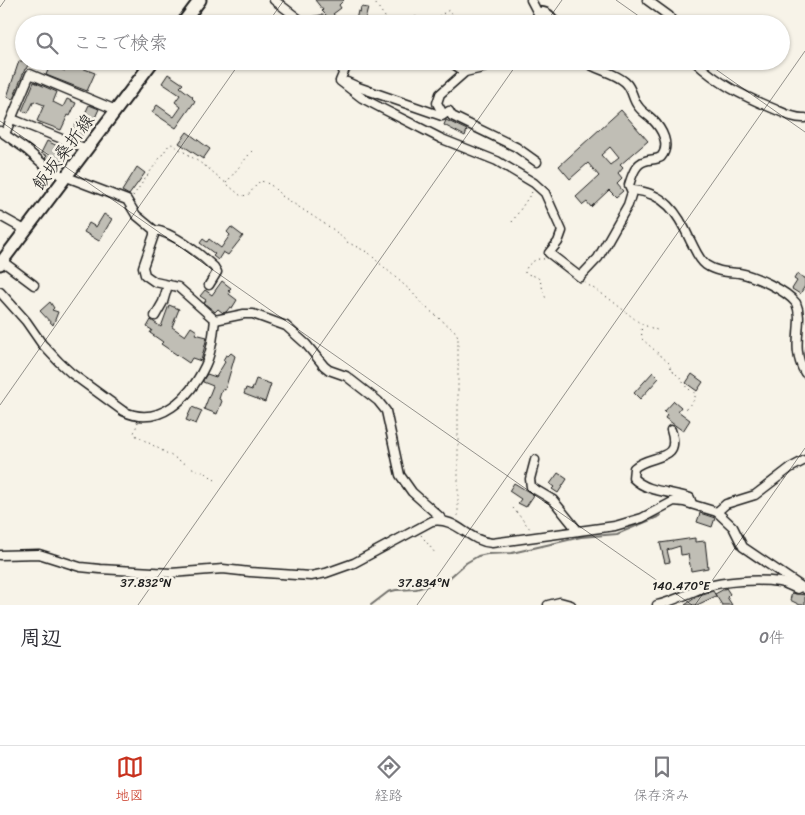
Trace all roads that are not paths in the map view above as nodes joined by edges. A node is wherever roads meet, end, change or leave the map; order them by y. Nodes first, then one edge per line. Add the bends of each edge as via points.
1 (200, 0) edge
2 (274, 0) edge
3 (531, 0) edge
4 (647, 0) edge
5 (538, 12) junction
6 (189, 15) edge
7 (293, 15) edge
8 (539, 15) edge
9 (550, 15) edge
10 (668, 15) edge
11 (146, 70) edge
12 (344, 70) edge
13 (348, 70) edge
14 (462, 70) edge
15 (474, 70) edge
16 (599, 70) edge
17 (706, 70) edge
18 (465, 72) junction
19 (116, 110) junction
20 (444, 114) junction
21 (805, 118) edge
22 (12, 119) junction
23 (2, 133) edge
24 (87, 149) junction
25 (538, 162) dead end
26 (66, 177) junction
27 (632, 192) junction
28 (0, 216) edge
29 (26, 230) junction
30 (154, 230) junction
31 (1, 262) edge
32 (34, 285) dead end
33 (168, 285) junction
34 (209, 285) dead end
35 (0, 292) edge
36 (155, 316) dead end
37 (215, 320) junction
38 (805, 373) edge
39 (671, 430) dead end
40 (535, 460) dead end
41 (805, 460) edge
42 (692, 504) junction
43 (717, 512) junction
44 (440, 517) dead end
45 (578, 531) junction
46 (0, 555) edge
47 (803, 588) edge
48 (548, 605) edge
49 (571, 605) edge
50 (657, 605) edge

1 - 6 main road
2 - 7 street
3 - 5 street
4 - 10 street
5 - 8 street
5 - 9 street
11 - 19 main road, 飯坂桑折線
12 - 27 street via 340,80 362,98 442,139 497,161 537,185 545,193 562,230 561,237 549,253 580,277 604,248 628,206
13 - 20 street via 345,78 352,85 442,116
14 - 18 street
15 - 18 street
16 - 27 street via 624,81 637,106 653,120 666,143 659,159 644,161 637,166 629,185
17 - 21 street via 733,91 785,114
18 - 20 street via 438,98 438,106
19 - 22 street via 30,74
19 - 24 main road, 飯坂桑折線
20 - 25 street via 449,111 452,116
22 - 23 street
22 - 24 street
23 - 26 street via 51,171
24 - 26 main road, 飯坂桑折線
26 - 29 main road, 飯坂桑折線
26 - 30 street via 124,198 136,215
27 - 38 street via 646,192 668,204 706,265 714,270 752,277 791,297 801,315 798,351
28 - 29 street
29 - 31 main road, 飯坂桑折線
30 - 33 street via 143,272 156,282
30 - 34 street via 188,245 214,267 217,272
31 - 32 street
33 - 36 street
33 - 37 street via 182,290
35 - 37 street via 42,344 71,372 123,411 140,417 161,414 193,386 206,365
37 - 44 street via 253,314 286,326 324,366 346,376 378,400 386,411 400,475 412,492
39 - 42 street via 675,444 673,449 638,464 633,478 659,491 690,498
40 - 45 street via 531,487 553,500
41 - 43 street via 755,495 726,504
42 - 43 street
42 - 45 street via 674,501 626,524
43 - 47 street via 733,528 743,547
45 - 46 street via 485,542 441,520 426,523 354,563 310,576 224,569 171,573 100,569 80,567 38,554
47 - 50 street via 780,582 719,584
48 - 49 street via 560,602

